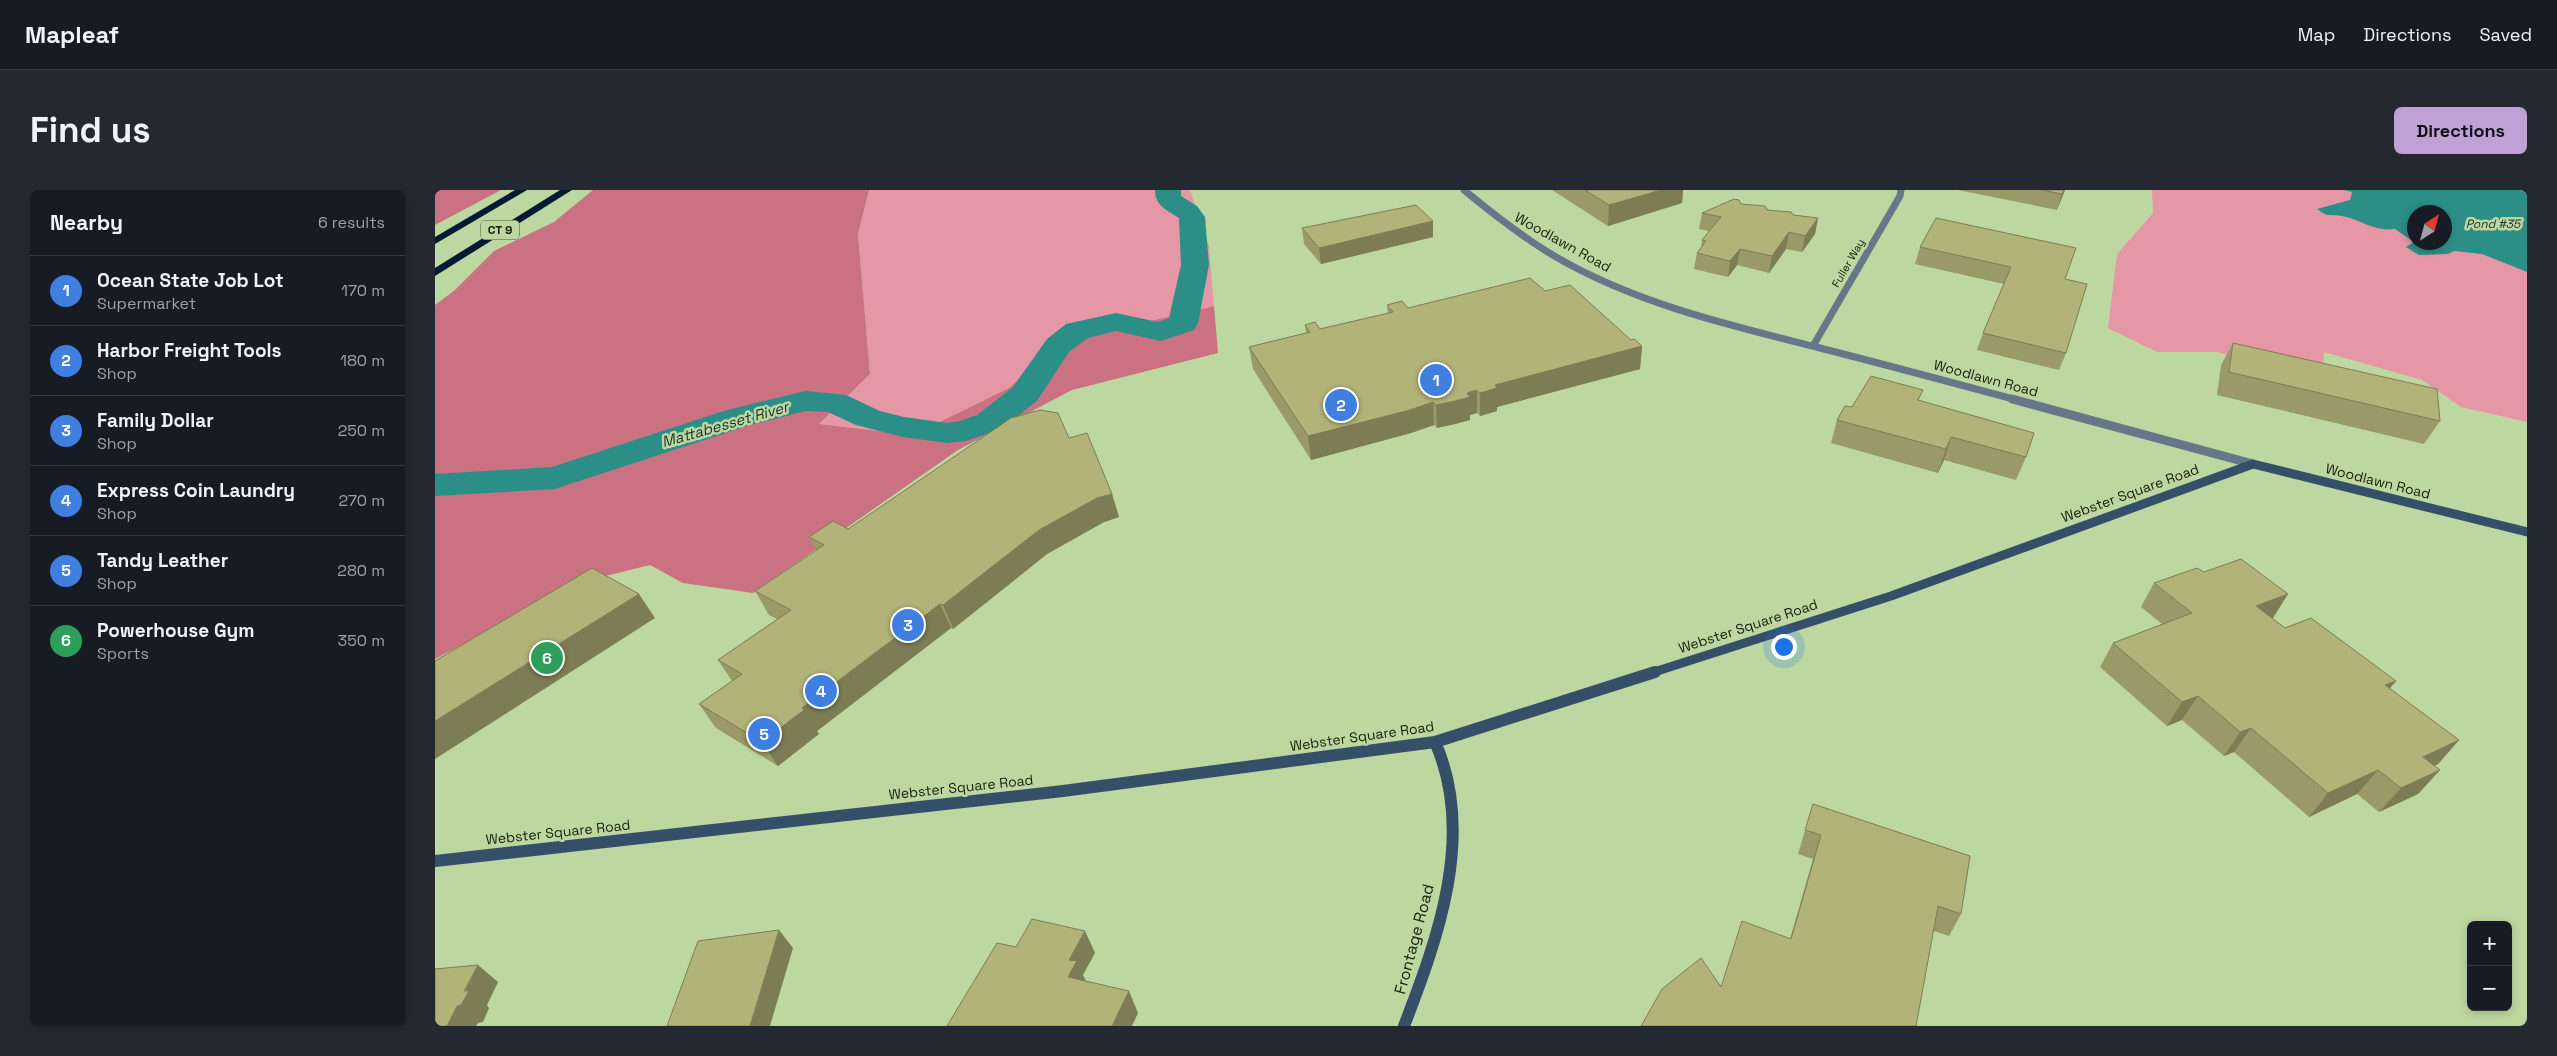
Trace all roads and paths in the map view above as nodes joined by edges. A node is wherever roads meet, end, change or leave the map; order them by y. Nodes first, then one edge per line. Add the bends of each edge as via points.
1 (522, 190) edge
2 (567, 190) edge
3 (1464, 190) edge
4 (1901, 190) edge
5 (435, 242) edge
6 (435, 273) edge
7 (1813, 346) junction
8 (2253, 464) junction
9 (2527, 532) edge
10 (1435, 742) junction
11 (435, 861) edge
12 (1404, 1026) edge

1 - 5 highway, CT 9
2 - 6 highway, CT 9
3 - 7 street, Woodlawn Road via 1523,238 1606,282 1699,314
4 - 7 street, Fuller Way
7 - 8 street, Woodlawn Road
8 - 9 street, Woodlawn Road
8 - 10 street, Webster Square Road via 1891,596
10 - 11 street, Webster Square Road via 1063,791
10 - 12 street, Frontage Road via 1452,797 1450,858 1437,930

